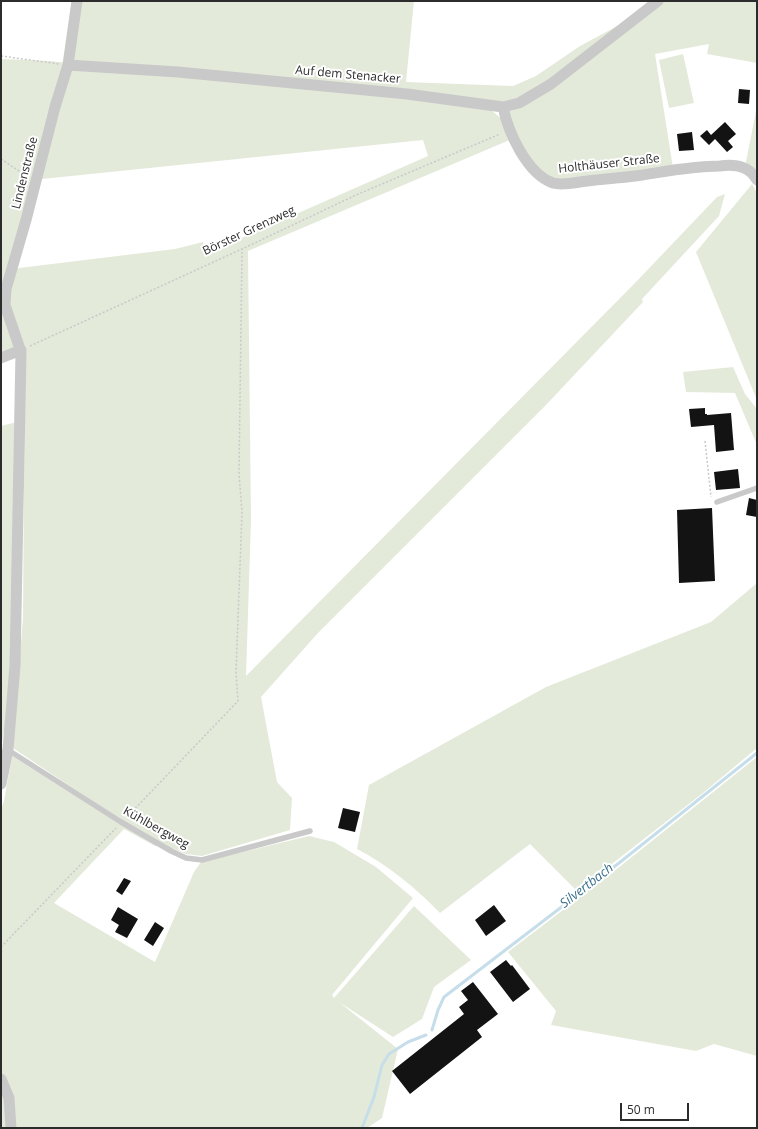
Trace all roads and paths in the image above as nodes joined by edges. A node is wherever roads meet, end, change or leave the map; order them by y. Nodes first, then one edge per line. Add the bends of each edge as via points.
1 (77, 1) edge
2 (658, 1) edge
3 (1, 56) edge
4 (68, 65) junction
5 (503, 107) junction
6 (510, 130) junction
7 (1, 159) edge
8 (757, 180) edge
9 (36, 182) junction
10 (242, 249) junction
11 (21, 350) junction
12 (1, 358) edge
13 (704, 441) dead end
14 (757, 488) edge
15 (717, 502) joint
16 (8, 749) junction
17 (1, 784) edge
18 (122, 822) junction
19 (310, 831) dead end
20 (1, 947) edge
21 (1, 1079) edge
22 (10, 1128) edge

1 - 4 street, Lindenstraße
2 - 5 street, Auf dem Stenacker via 551,84 519,103
3 - 4 path
4 - 5 street, Auf dem Stenacker via 178,72 408,94
4 - 9 street, Lindenstraße
5 - 6 street, Holthäuser Straße
6 - 8 street, Holthäuser Straße via 530,166 555,183 635,176 702,166 733,165 744,168
6 - 10 path, Börster Grenzweg via 356,195
7 - 9 path
9 - 11 street, Lindenstraße via 6,288 5,305
10 - 11 path, Börster Grenzweg
10 - 18 path via 239,474 242,512 236,672 238,701
11 - 12 street
11 - 16 street, Lindenstraße via 15,666
13 - 15 path via 711,497
14 - 15 lane
16 - 17 street, Lindenstraße
16 - 18 lane, Kühlbergweg
18 - 19 lane, Kühlbergweg via 186,858 202,860
18 - 20 path
21 - 22 street via 9,1098

